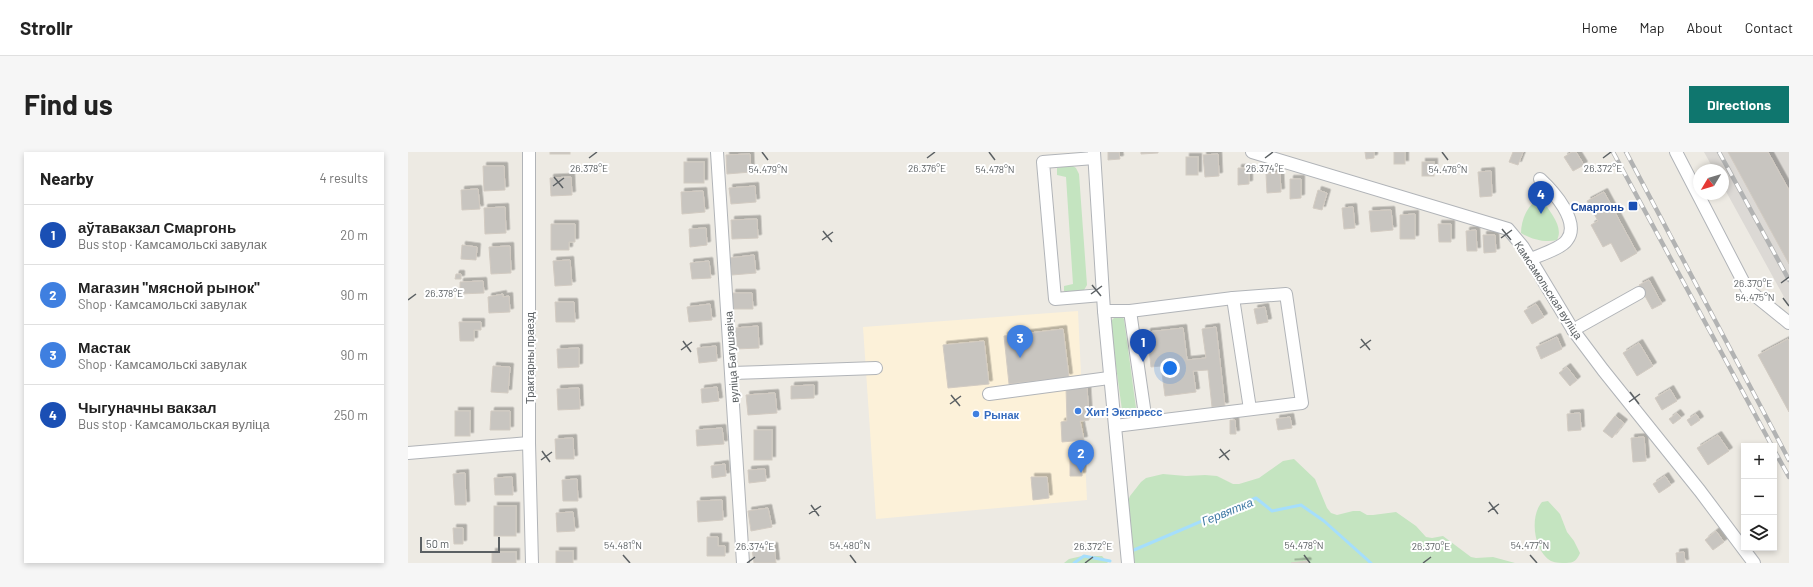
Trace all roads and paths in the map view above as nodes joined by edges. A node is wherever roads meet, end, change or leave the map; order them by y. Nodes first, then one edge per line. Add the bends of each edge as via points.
1 (529, 152) edge
2 (717, 152) edge
3 (1252, 152) edge
4 (1676, 152) edge
5 (1094, 155) edge
6 (1540, 179) dead end
7 (1531, 259) junction
8 (1639, 293) dead end
9 (1102, 295) junction
10 (1233, 298) junction
11 (1104, 311) junction
12 (1130, 311) junction
13 (1789, 323) edge
14 (1573, 330) junction
15 (876, 368) dead end
16 (732, 373) junction
17 (1109, 378) junction
18 (989, 394) dead end
19 (1250, 409) junction
20 (1146, 422) junction
21 (1115, 426) junction
22 (529, 443) junction
23 (408, 453) edge
24 (532, 563) edge
25 (743, 563) edge
26 (1128, 563) edge
27 (1754, 563) edge

1 - 22 street, Трактарны праезд
2 - 16 street, вуліца Багушэвіча
3 - 7 street, Камсамольская вуліца via 1508,230
4 - 13 street via 1747,289
5 - 9 street
5 - 9 street via 1043,162 1055,299
6 - 7 street via 1566,212 1570,222 1570,234 1567,241 1560,246
7 - 14 street, Камсамольская вуліца
8 - 14 street
9 - 11 street
10 - 12 street
10 - 19 street
10 - 19 street via 1286,294 1302,403
11 - 12 street
11 - 17 street
12 - 20 street
14 - 27 street, Камсамольская вуліца
15 - 16 street
16 - 25 street, вуліца Багушэвіча
17 - 18 street
17 - 21 street
19 - 20 street
20 - 21 street
21 - 26 street
22 - 23 street
22 - 24 street, Трактарны праезд

